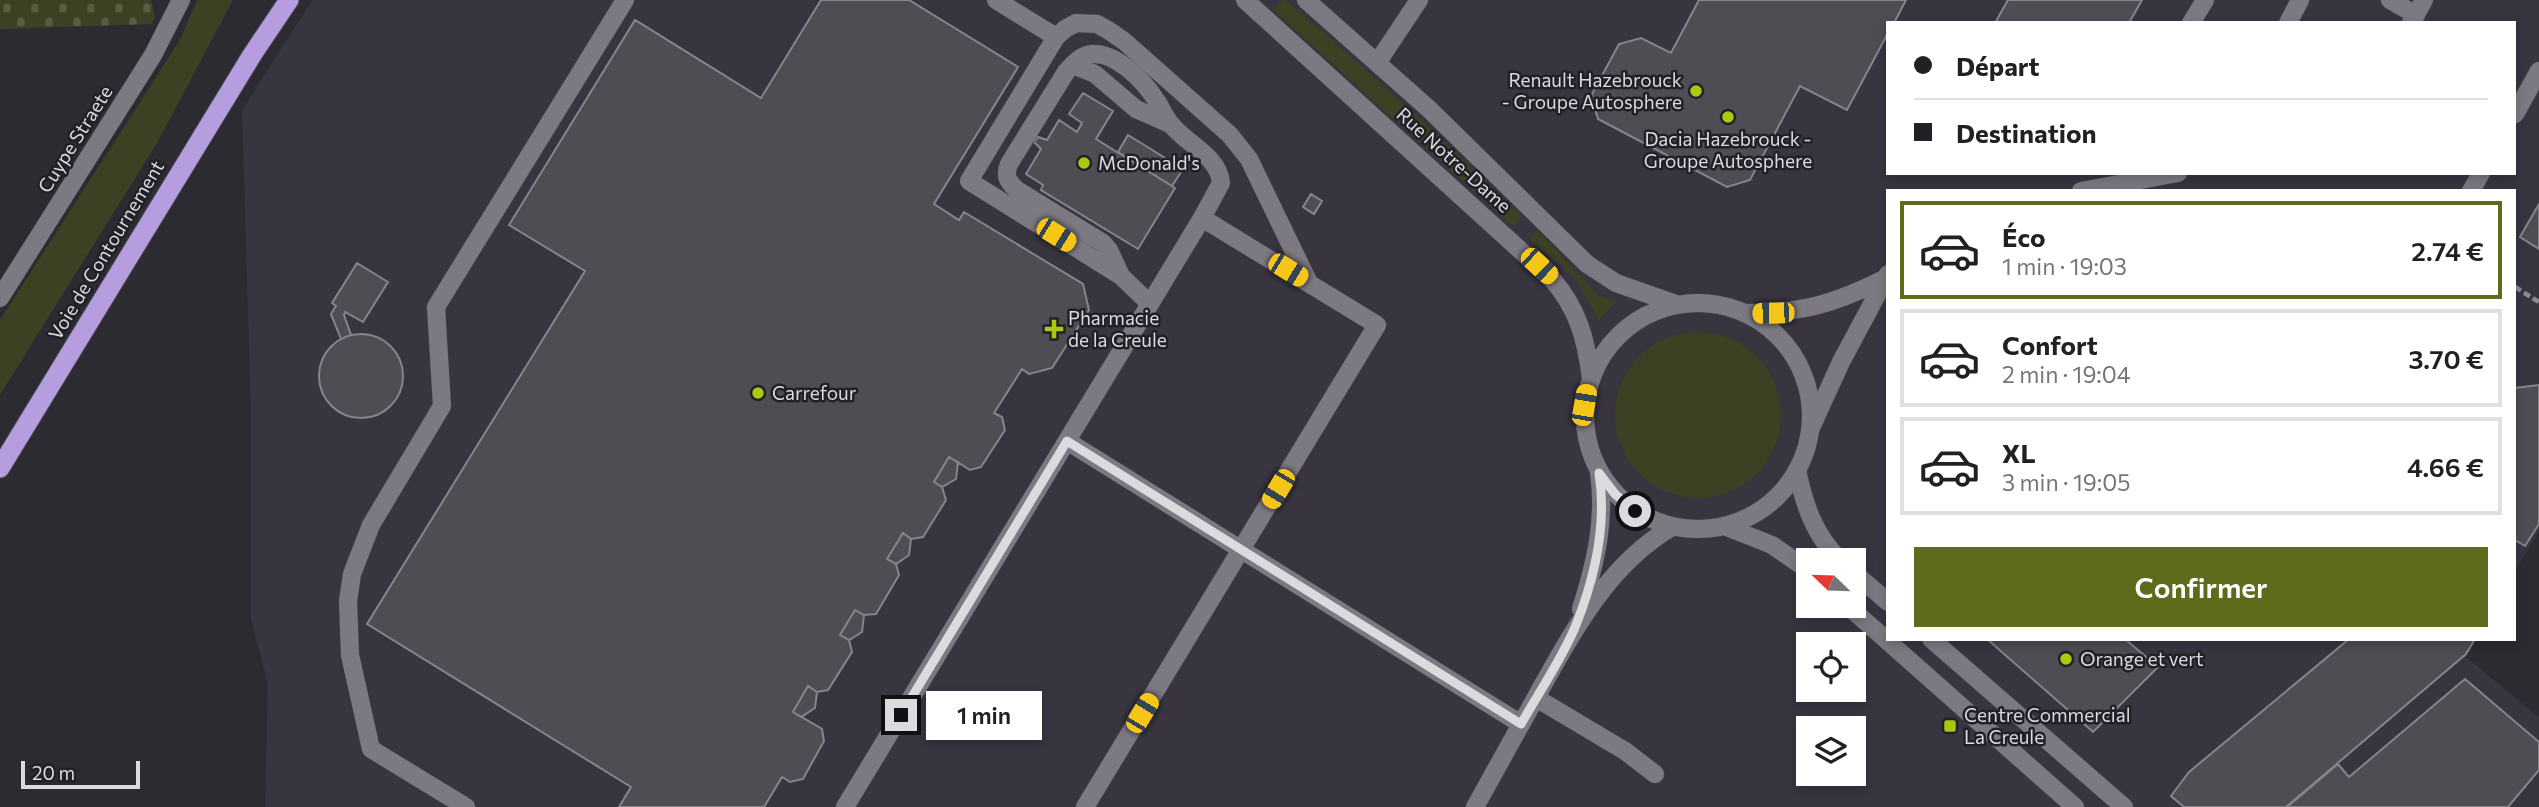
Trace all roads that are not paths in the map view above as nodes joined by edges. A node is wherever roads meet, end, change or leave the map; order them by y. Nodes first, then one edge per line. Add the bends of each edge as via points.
1 (181, 0) edge
2 (280, 0) edge
3 (289, 0) edge
4 (625, 0) edge
5 (996, 0) edge
6 (1245, 0) edge
7 (1306, 0) edge
8 (1419, 0) edge
9 (2205, 0) edge
10 (2301, 0) edge
11 (2390, 0) edge
12 (2417, 12) edge
13 (2192, 21) edge
14 (2289, 21) edge
15 (1056, 37) junction
16 (252, 55) junction
17 (1377, 63) junction
18 (2539, 71) edge
19 (2516, 112) edge
20 (2168, 175) edge
21 (2094, 189) edge
22 (1202, 218) junction
23 (1121, 276) junction
24 (1886, 277) edge
25 (1309, 283) junction
26 (0, 298) edge
27 (1150, 304) junction
28 (1676, 304) junction
29 (1746, 313) junction
30 (1591, 378) junction
31 (1811, 430) junction
32 (1067, 441) junction
33 (0, 468) edge
34 (1797, 470) junction
35 (1599, 473) junction
36 (1724, 526) junction
37 (1672, 527) junction
38 (1829, 548) edge
39 (1241, 550) junction
40 (1796, 562) edge
41 (1866, 583) edge
42 (1886, 600) edge
43 (1862, 618) edge
44 (1576, 626) junction
45 (1886, 640) edge
46 (1888, 641) edge
47 (1933, 641) edge
48 (1536, 698) junction
49 (1521, 724) junction
50 (1655, 774) dead end
51 (466, 807) edge
52 (845, 807) edge
53 (1085, 807) edge
54 (1475, 807) edge
55 (2075, 807) edge
56 (2124, 807) edge

1 - 26 main road, Cuype Straete via 153,55
2 - 16 highway, Voie de Contournement
3 - 16 highway, Voie de Contournement
4 - 51 main road via 436,307 442,406 371,526 352,574 350,655 371,749
5 - 15 main road
6 - 30 main road, Rue Notre-Dame via 1552,279 1580,324
7 - 17 main road, Rue Notre-Dame
8 - 17 main road
9 - 13 main road
10 - 14 main road
11 - 12 main road
15 - 23 main road via 969,181
15 - 25 main road via 1076,23 1097,24 1108,30 1230,135 1249,159
16 - 33 highway, Voie de Contournement
17 - 28 main road, Rue Notre-Dame via 1587,264 1615,283
18 - 19 main road
20 - 21 main road
22 - 23 main road via 1221,183 1211,162 1170,124 1136,109 1102,79 1073,65 1009,164 1007,180 1103,243
22 - 25 main road
22 - 27 main road
23 - 27 main road
24 - 29 main road via 1822,306
24 - 31 main road
25 - 39 main road via 1377,325
27 - 32 main road
28 - 29 main road via 1704,302
28 - 30 main road via 1648,313 1624,330 1604,351
29 - 31 main road via 1780,338 1797,361 1807,387
30 - 35 main road via 1584,419 1588,447
31 - 34 main road
32 - 39 main road
32 - 52 main road
34 - 36 main road via 1772,502 1750,517
34 - 38 main road via 1808,513
35 - 37 main road via 1635,511
35 - 44 main road via 1599,543
36 - 37 main road
36 - 40 main road via 1772,545
37 - 44 main road via 1624,563
39 - 49 main road
39 - 53 main road
41 - 42 main road
43 - 45 main road
44 - 48 main road
46 - 55 main road
47 - 56 main road
48 - 49 main road
48 - 50 main road
49 - 54 main road

